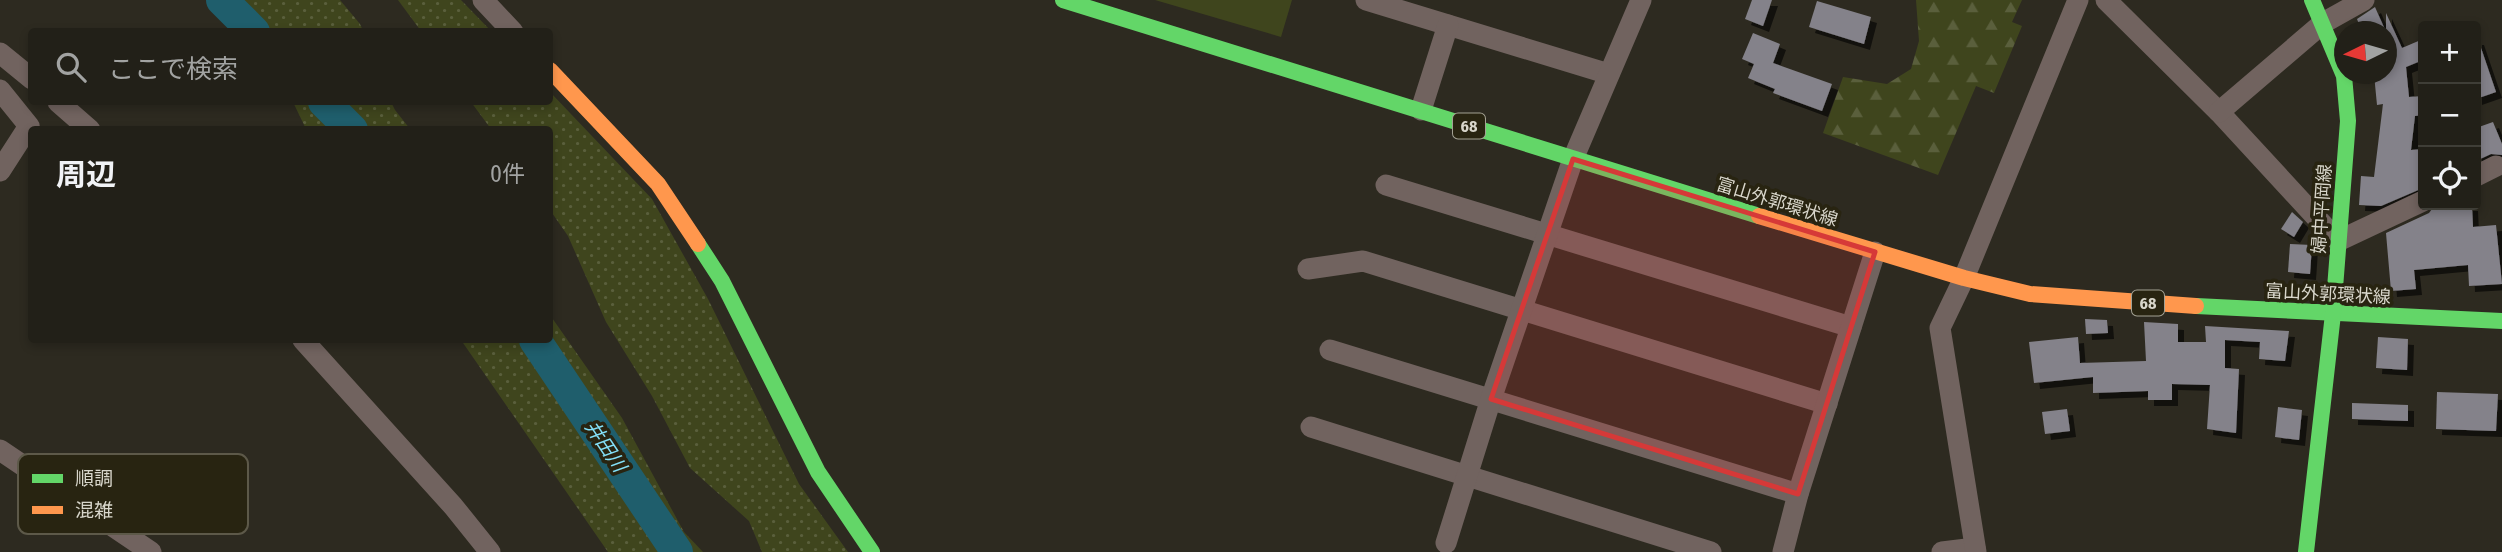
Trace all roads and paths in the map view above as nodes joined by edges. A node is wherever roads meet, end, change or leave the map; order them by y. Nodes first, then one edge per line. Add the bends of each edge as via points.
1 (483, 0) edge
2 (508, 0) edge
3 (1063, 0) edge
4 (1366, 0) edge
5 (1641, 0) edge
6 (2078, 0) edge
7 (2106, 0) edge
8 (2312, 0) edge
9 (2364, 0) edge
10 (1087, 4) edge
11 (2323, 23) junction
12 (1448, 25) junction
13 (509, 28) edge
14 (0, 53) edge
15 (553, 73) edge
16 (1609, 74) junction
17 (28, 76) edge
18 (0, 90) edge
19 (61, 105) edge
20 (1421, 110) junction
21 (2219, 113) junction
22 (29, 126) edge
23 (85, 126) edge
24 (28, 128) edge
25 (1573, 159) junction
26 (2496, 166) dead end
27 (0, 172) edge
28 (2481, 174) edge
29 (1386, 185) dead end
30 (2418, 203) edge
31 (1547, 234) junction
32 (2338, 241) junction
33 (1875, 253) junction
34 (1308, 269) dead end
35 (1964, 278) junction
36 (1521, 311) junction
37 (2333, 314) junction
38 (2502, 321) edge
39 (1851, 327) junction
40 (306, 343) edge
41 (1330, 350) dead end
42 (1491, 399) junction
43 (1827, 404) junction
44 (1311, 427) dead end
45 (0, 450) edge
46 (18, 462) edge
47 (1468, 475) junction
48 (1798, 494) junction
49 (124, 534) edge
50 (1446, 543) dead end
51 (1975, 550) edge
52 (151, 552) edge
53 (489, 552) edge
54 (872, 552) edge
55 (1711, 552) edge
56 (1783, 552) edge
57 (1941, 552) edge
58 (2306, 552) edge

1 - 13 street
2 - 13 street
3 - 10 main road, 富山外郭環状線 / 68
4 - 12 street
5 - 16 street
6 - 35 street
7 - 21 street
8 - 11 main road, 婦中平岡線
9 - 11 street
10 - 20 main road, 富山外郭環状線 / 68
11 - 21 street
11 - 32 main road, 婦中平岡線 via 2344,76 2347,121
12 - 16 street
12 - 20 street
14 - 17 street
15 - 54 main road via 658,184 722,281 818,471
16 - 25 street
18 - 22 street
19 - 23 street
20 - 25 main road, 富山外郭環状線 / 68
21 - 32 street
24 - 27 street
25 - 31 street
25 - 33 main road, 富山外郭環状線 / 68
26 - 28 street
29 - 31 street
30 - 32 street
31 - 36 street
31 - 39 street
32 - 37 main road, 婦中平岡線
33 - 35 main road, 富山外郭環状線 / 68
33 - 39 street
34 - 36 street via 1363,261
35 - 37 main road, 富山外郭環状線 / 68 via 2062,298
35 - 51 street via 1940,328
36 - 42 street
36 - 43 street
37 - 38 main road, 富山外郭環状線 / 68
37 - 58 main road, 婦中平岡線
39 - 43 street
40 - 53 street
41 - 42 street
42 - 47 street
42 - 48 street
43 - 48 street
44 - 47 street
45 - 46 street
47 - 50 street
47 - 55 street
48 - 56 street
49 - 52 street
51 - 57 street

